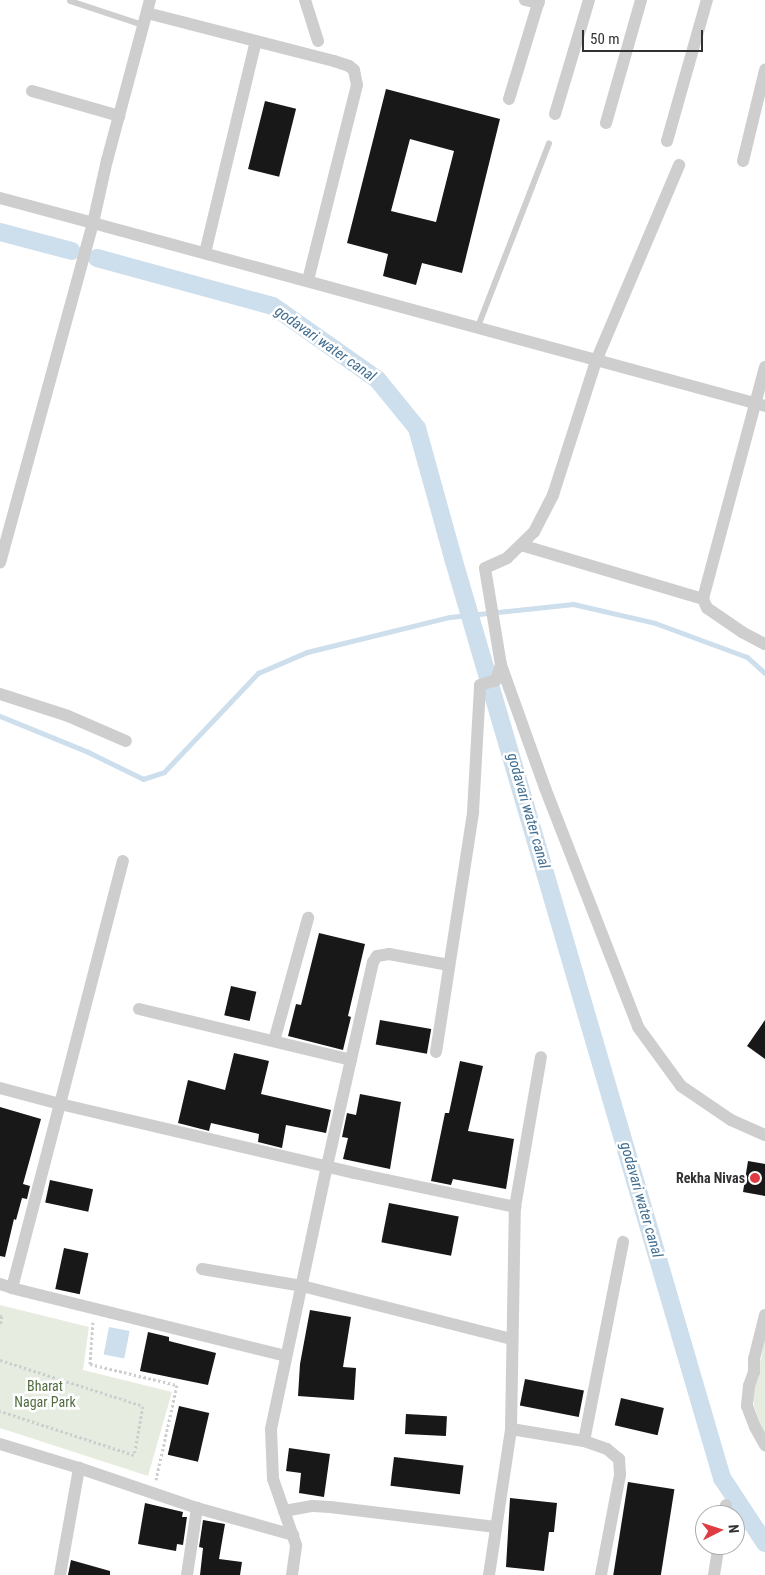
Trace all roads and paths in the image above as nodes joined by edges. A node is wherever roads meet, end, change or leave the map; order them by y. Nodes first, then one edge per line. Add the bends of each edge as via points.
1 (150, 0) edge
2 (305, 0) edge
3 (525, 0) edge
4 (589, 0) edge
5 (641, 0) edge
6 (707, 0) edge
7 (70, 1) edge
8 (539, 2) edge
9 (145, 19) junction
10 (256, 41) junction
11 (318, 41) dead end
12 (765, 70) edge
13 (32, 91) dead end
14 (508, 99) dead end
15 (555, 114) dead end
16 (119, 116) junction
17 (606, 123) dead end
18 (667, 141) dead end
19 (549, 144) dead end
20 (743, 161) dead end
21 (678, 165) dead end
22 (0, 198) edge
23 (93, 223) junction
24 (205, 252) junction
25 (308, 280) junction
26 (472, 326) junction
27 (596, 362) junction
28 (765, 367) edge
29 (760, 404) edge
30 (521, 544) junction
31 (0, 562) edge
32 (703, 599) junction
33 (765, 644) edge
34 (502, 665) junction
35 (0, 694) edge
36 (126, 741) dead end
37 (123, 862) dead end
38 (308, 918) dead end
39 (449, 965) junction
40 (138, 1010) dead end
41 (274, 1041) junction
42 (436, 1052) dead end
43 (541, 1057) dead end
44 (351, 1060) junction
45 (0, 1088) edge
46 (60, 1104) junction
47 (765, 1135) edge
48 (327, 1166) junction
49 (514, 1207) junction
50 (623, 1242) dead end
51 (202, 1269) dead end
52 (6, 1286) edge
53 (302, 1286) junction
54 (765, 1315) edge
55 (0, 1316) edge
56 (84, 1318) dead end
57 (0, 1326) edge
58 (512, 1339) junction
59 (286, 1356) junction
60 (0, 1360) edge
61 (0, 1411) edge
62 (511, 1429) junction
63 (584, 1441) junction
64 (0, 1444) edge
65 (765, 1445) edge
66 (79, 1468) junction
67 (153, 1493) junction
68 (197, 1508) junction
69 (284, 1511) junction
70 (496, 1527) junction
71 (293, 1535) junction
72 (717, 1555) edge
73 (60, 1575) edge
74 (187, 1575) edge
75 (292, 1575) edge
76 (489, 1575) edge
77 (601, 1575) edge
78 (714, 1575) edge

1 - 9 street
2 - 11 street
3 - 8 street
4 - 15 street
5 - 17 street
6 - 18 street
7 - 9 lane
8 - 14 street
9 - 10 street
9 - 16 street
10 - 24 street
10 - 25 street via 349,66 356,77 357,86
12 - 20 street
13 - 16 street
16 - 23 street
19 - 26 lane
21 - 27 street
22 - 23 street
23 - 24 street
23 - 31 street
24 - 25 street
25 - 26 street
26 - 27 street
27 - 29 street
27 - 30 street via 553,495 534,532
28 - 29 street
29 - 32 street
30 - 32 street
30 - 34 street via 507,558 485,568
32 - 33 street via 707,608
34 - 39 street via 496,680 480,685 473,812
34 - 47 street via 545,788 638,1027 681,1086 731,1120
35 - 36 street via 68,716
37 - 46 street
38 - 41 street
39 - 42 street
39 - 44 street via 389,954 378,956
40 - 41 street
41 - 44 street
43 - 49 street
44 - 48 street
45 - 46 street
46 - 48 street
46 - 52 street
48 - 49 street
48 - 53 street
49 - 58 street
50 - 63 street
51 - 53 street
52 - 59 street
53 - 58 street
53 - 59 street
54 - 65 street via 747,1406
55 - 57 path
56 - 67 path via 93,1320 90,1364 177,1385
58 - 62 street
59 - 69 street via 271,1429 273,1479
60 - 61 path via 144,1406 134,1455
62 - 63 street
62 - 70 street
63 - 77 street via 606,1449 619,1459 620,1475
64 - 66 street
66 - 67 street
66 - 73 street
67 - 68 street
68 - 71 street
68 - 74 street
69 - 70 street via 321,1507
69 - 71 street
70 - 76 street
71 - 75 street via 296,1545
72 - 78 street

